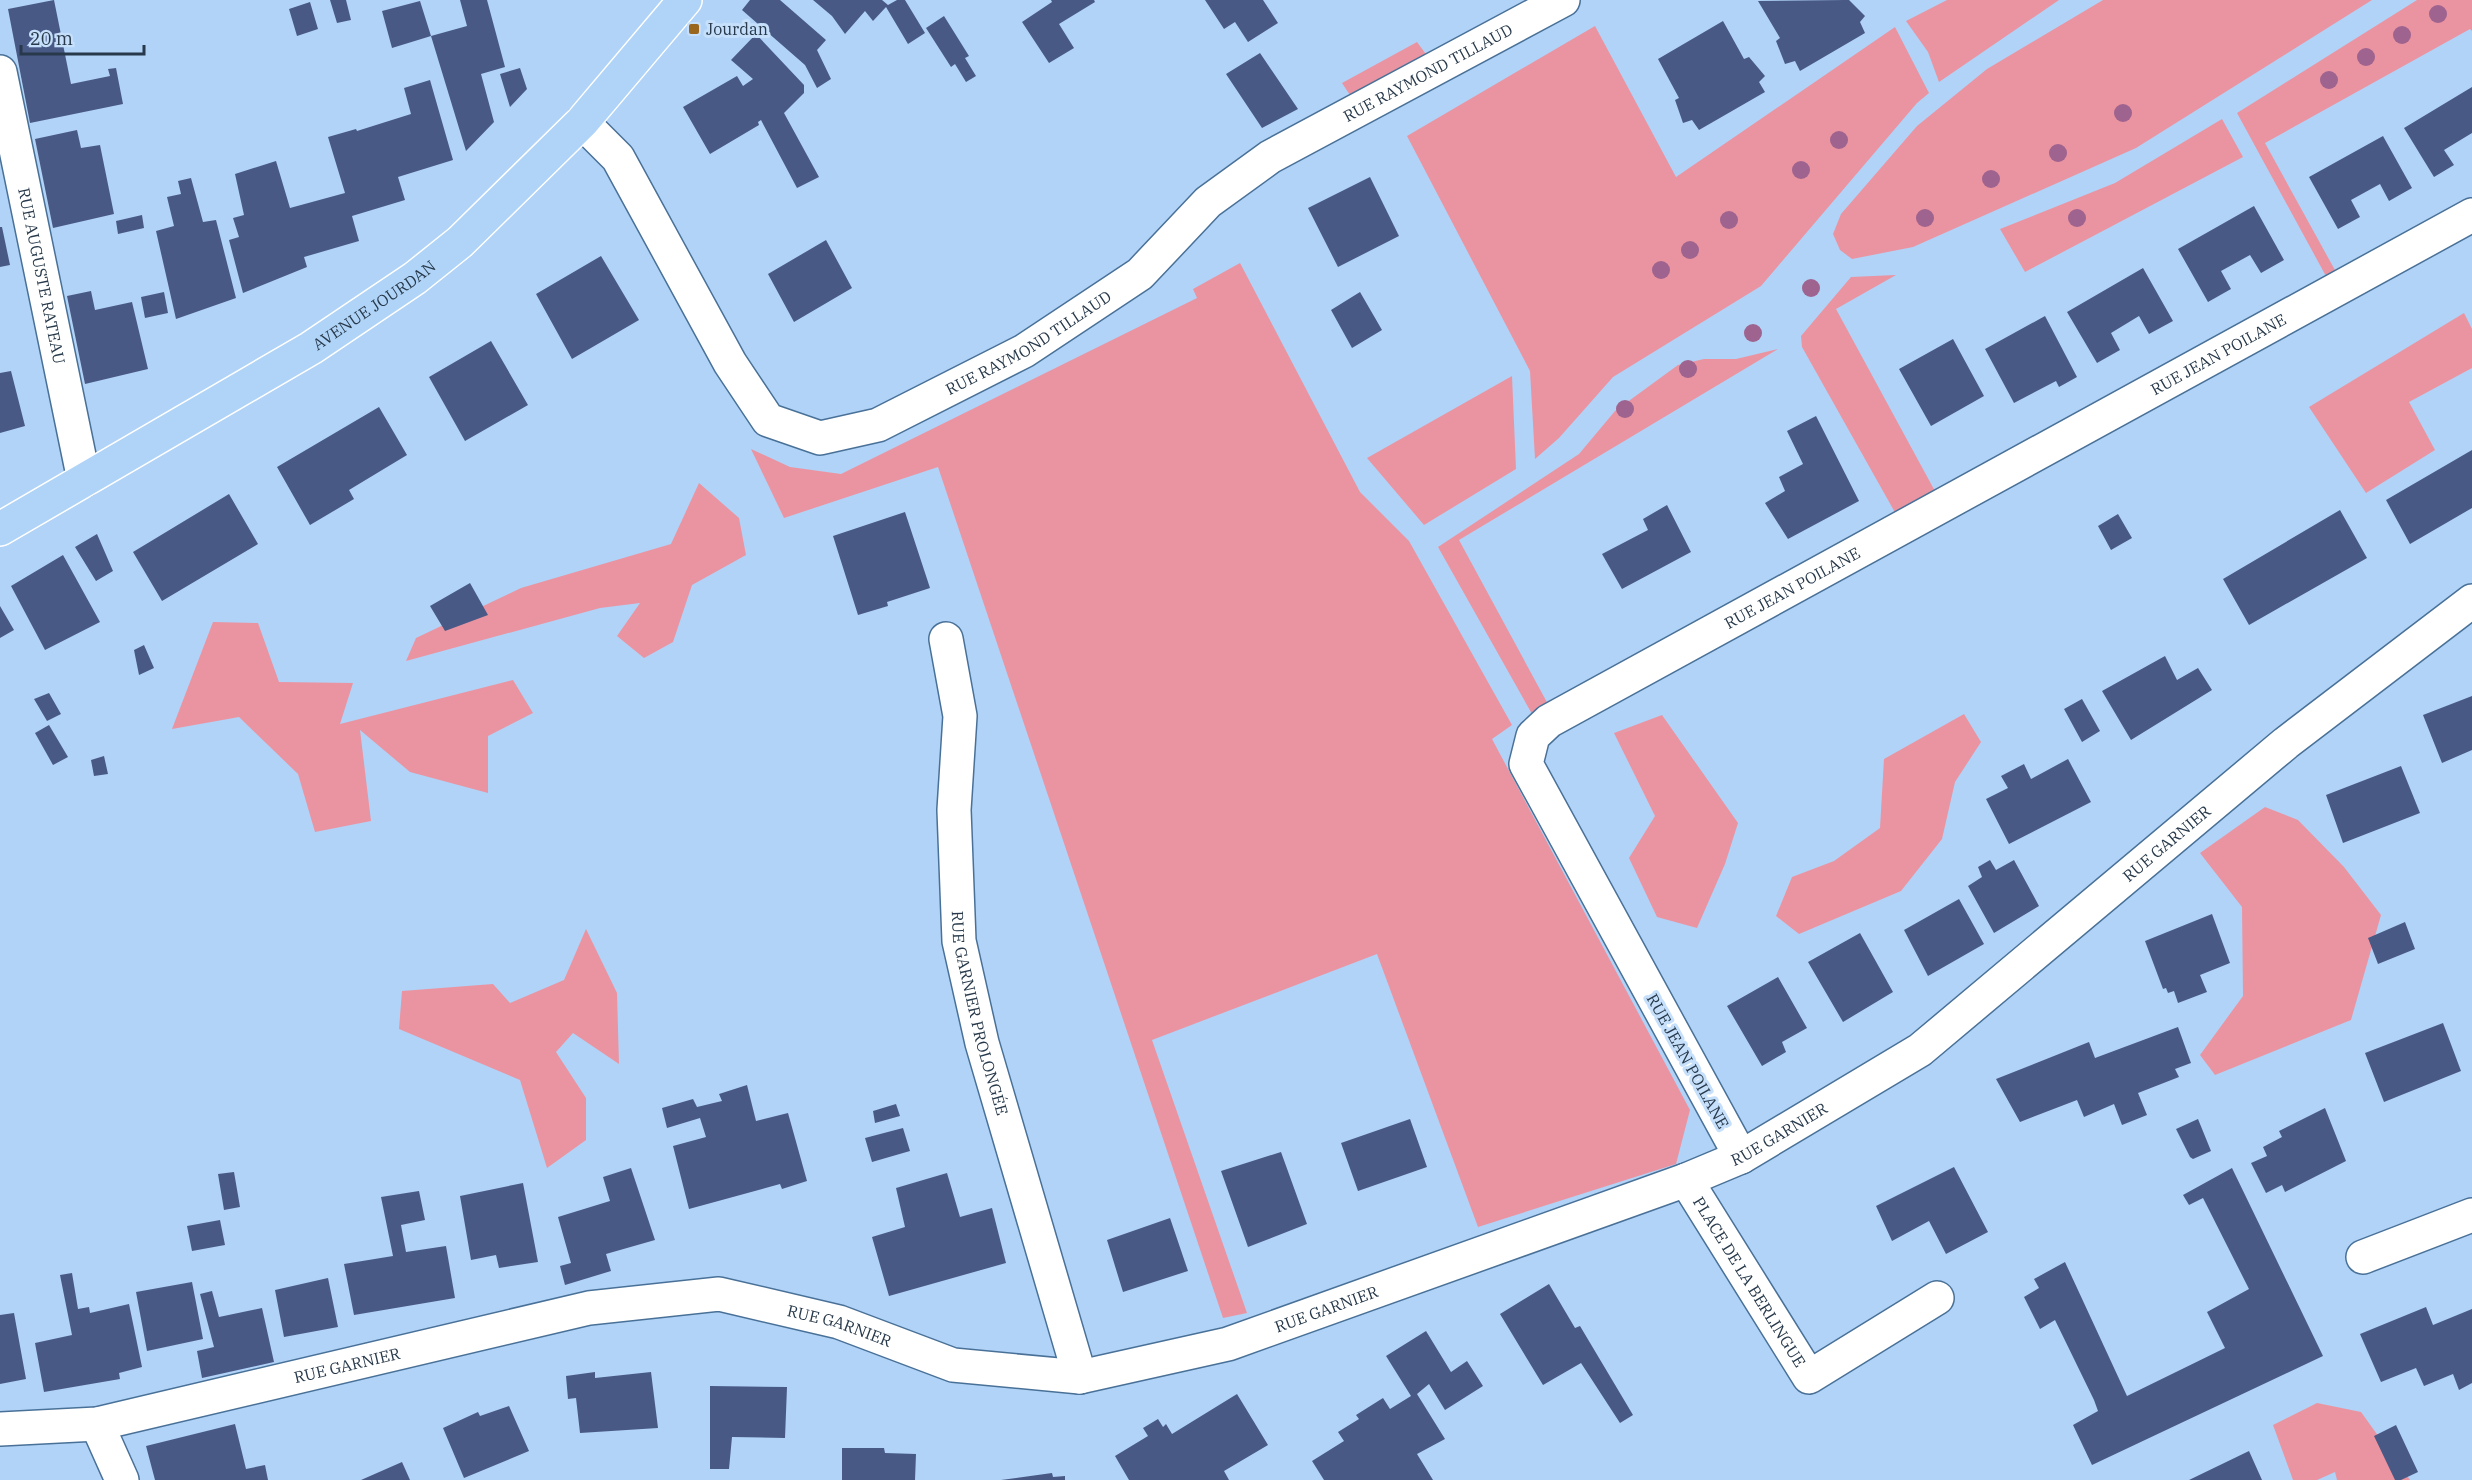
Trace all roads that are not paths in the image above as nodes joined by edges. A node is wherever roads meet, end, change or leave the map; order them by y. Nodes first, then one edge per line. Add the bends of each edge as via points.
1 (685, 0) edge
2 (1563, 0) edge
3 (0, 72) edge
4 (582, 122) junction
5 (2472, 215) edge
6 (84, 480) junction
7 (0, 529) edge
8 (2472, 601) edge
9 (946, 639) dead end
10 (1741, 1157) junction
11 (1686, 1180) junction
12 (2472, 1215) edge
13 (2363, 1257) dead end
14 (1937, 1298) dead end
15 (1080, 1377) junction
16 (97, 1424) junction
17 (0, 1429) edge
18 (122, 1480) edge

1 - 4 main road, AVENUE JOURDAN
2 - 4 street, RUE RAYMOND TILLAUD via 1270,158 1208,202 1140,274 1024,351 878,425 820,438 768,420 730,363 618,158
3 - 6 street, RUE AUGUSTE RATEAU
4 - 6 main road, AVENUE JOURDAN via 459,242 415,278 311,348
5 - 10 street, RUE JEAN POILANE via 1549,721 1533,736 1526,764
6 - 7 main road, AVENUE JOURDAN
8 - 10 street, RUE GARNIER via 2286,743 1920,1050
9 - 15 street, RUE GARNIER PROLONGÉE via 960,716 954,810 959,941 982,1043
10 - 11 street, RUE GARNIER
11 - 14 street, PLACE DE LA BERLINGUE via 1809,1377
11 - 15 street, RUE GARNIER via 1228,1344
12 - 13 street
15 - 16 street, RUE GARNIER via 953,1365 839,1322 719,1294 589,1308
16 - 17 street, RUE GARNIER
16 - 18 street

